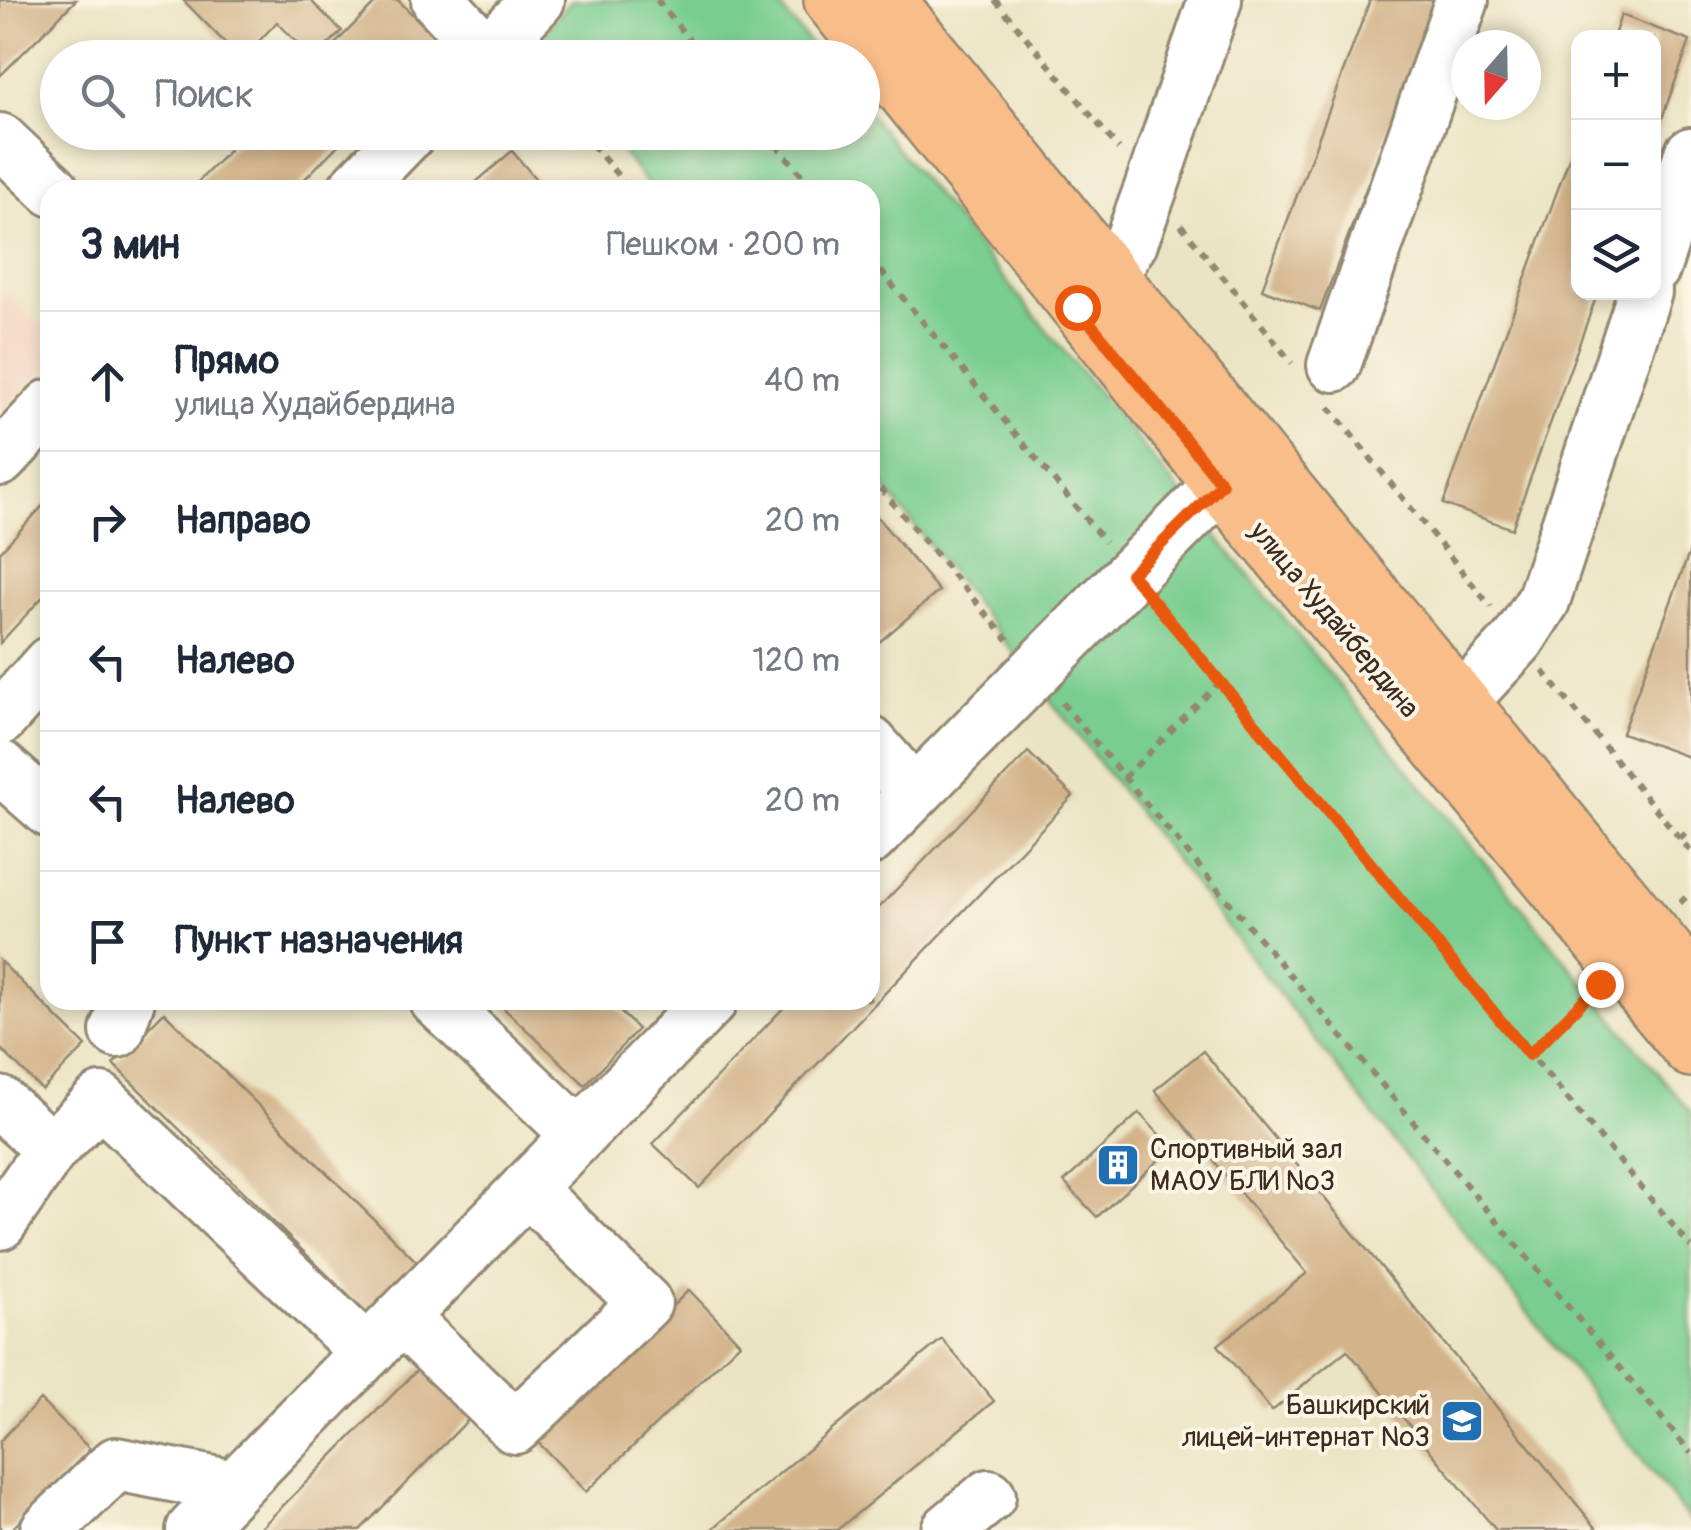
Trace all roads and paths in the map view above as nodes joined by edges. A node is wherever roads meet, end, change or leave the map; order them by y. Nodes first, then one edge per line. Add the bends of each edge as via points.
1 (438, 0) edge
2 (538, 0) edge
3 (656, 0) edge
4 (832, 0) edge
5 (888, 0) edge
6 (996, 0) edge
7 (1215, 0) edge
8 (1462, 0) edge
9 (471, 40) edge
10 (499, 40) edge
11 (689, 40) edge
12 (868, 40) edge
13 (880, 53) edge
14 (0, 140) edge
15 (397, 150) edge
16 (597, 150) edge
17 (781, 150) edge
18 (1691, 154) edge
19 (42, 180) edge
20 (375, 180) edge
21 (622, 180) edge
22 (806, 180) edge
23 (1151, 188) junction
24 (1661, 246) edge
25 (880, 270) edge
26 (1094, 291) junction
27 (1642, 300) edge
28 (1318, 379) junction
29 (40, 417) edge
30 (0, 459) edge
31 (1239, 469) junction
32 (880, 488) edge
33 (1131, 574) junction
34 (1518, 640) junction
35 (1034, 671) junction
36 (40, 674) edge
37 (1220, 682) junction
38 (1444, 717) junction
39 (0, 718) edge
40 (880, 755) edge
41 (0, 767) edge
42 (1124, 778) junction
43 (914, 794) junction
44 (40, 802) edge
45 (880, 828) edge
46 (1691, 828) edge
47 (1680, 839) junction
48 (1691, 852) edge
49 (1691, 982) edge
50 (1600, 984) dead end
51 (447, 1010) edge
52 (702, 1010) edge
53 (1691, 1049) edge
54 (1529, 1055) junction
55 (0, 1103) edge
56 (579, 1135) junction
57 (51, 1149) junction
58 (527, 1188) junction
59 (0, 1222) edge
60 (1691, 1247) edge
61 (384, 1334) junction
62 (1691, 1453) edge
63 (234, 1488) junction
64 (989, 1496) dead end
65 (47, 1530) edge
66 (192, 1530) edge
67 (948, 1530) edge

1 - 9 lane
2 - 10 lane
3 - 11 path
4 - 12 main road, улица Худайбердина
5 - 26 main road, улица Худайбердина
6 - 23 path
7 - 23 lane
8 - 28 lane
13 - 26 main road, улица Худайбердина
14 - 19 lane
15 - 20 lane
16 - 21 path
17 - 22 path
18 - 24 lane
23 - 26 lane via 1131,242
23 - 28 path
25 - 33 path
26 - 31 main road, улица Худайбердина
27 - 34 lane via 1543,601
28 - 34 path
29 - 30 lane
31 - 33 lane
31 - 38 main road, улица Худайбердина
32 - 35 path
33 - 35 lane
33 - 37 path
34 - 38 lane
34 - 47 path
35 - 42 path
35 - 43 lane
36 - 39 lane
37 - 42 path
37 - 54 path
38 - 49 main road, улица Худайбердина
38 - 53 main road, улица Худайбердина
40 - 43 lane
41 - 44 lane
42 - 62 path
43 - 45 lane
46 - 47 path
47 - 48 path
50 - 54 path
51 - 56 lane
52 - 56 lane
54 - 60 path
55 - 57 lane
56 - 58 lane
57 - 59 lane
57 - 61 lane via 101,1100
58 - 61 lane
58 - 61 lane via 644,1303 515,1427
61 - 63 lane
63 - 65 lane via 116,1464
63 - 66 lane
64 - 67 lane

